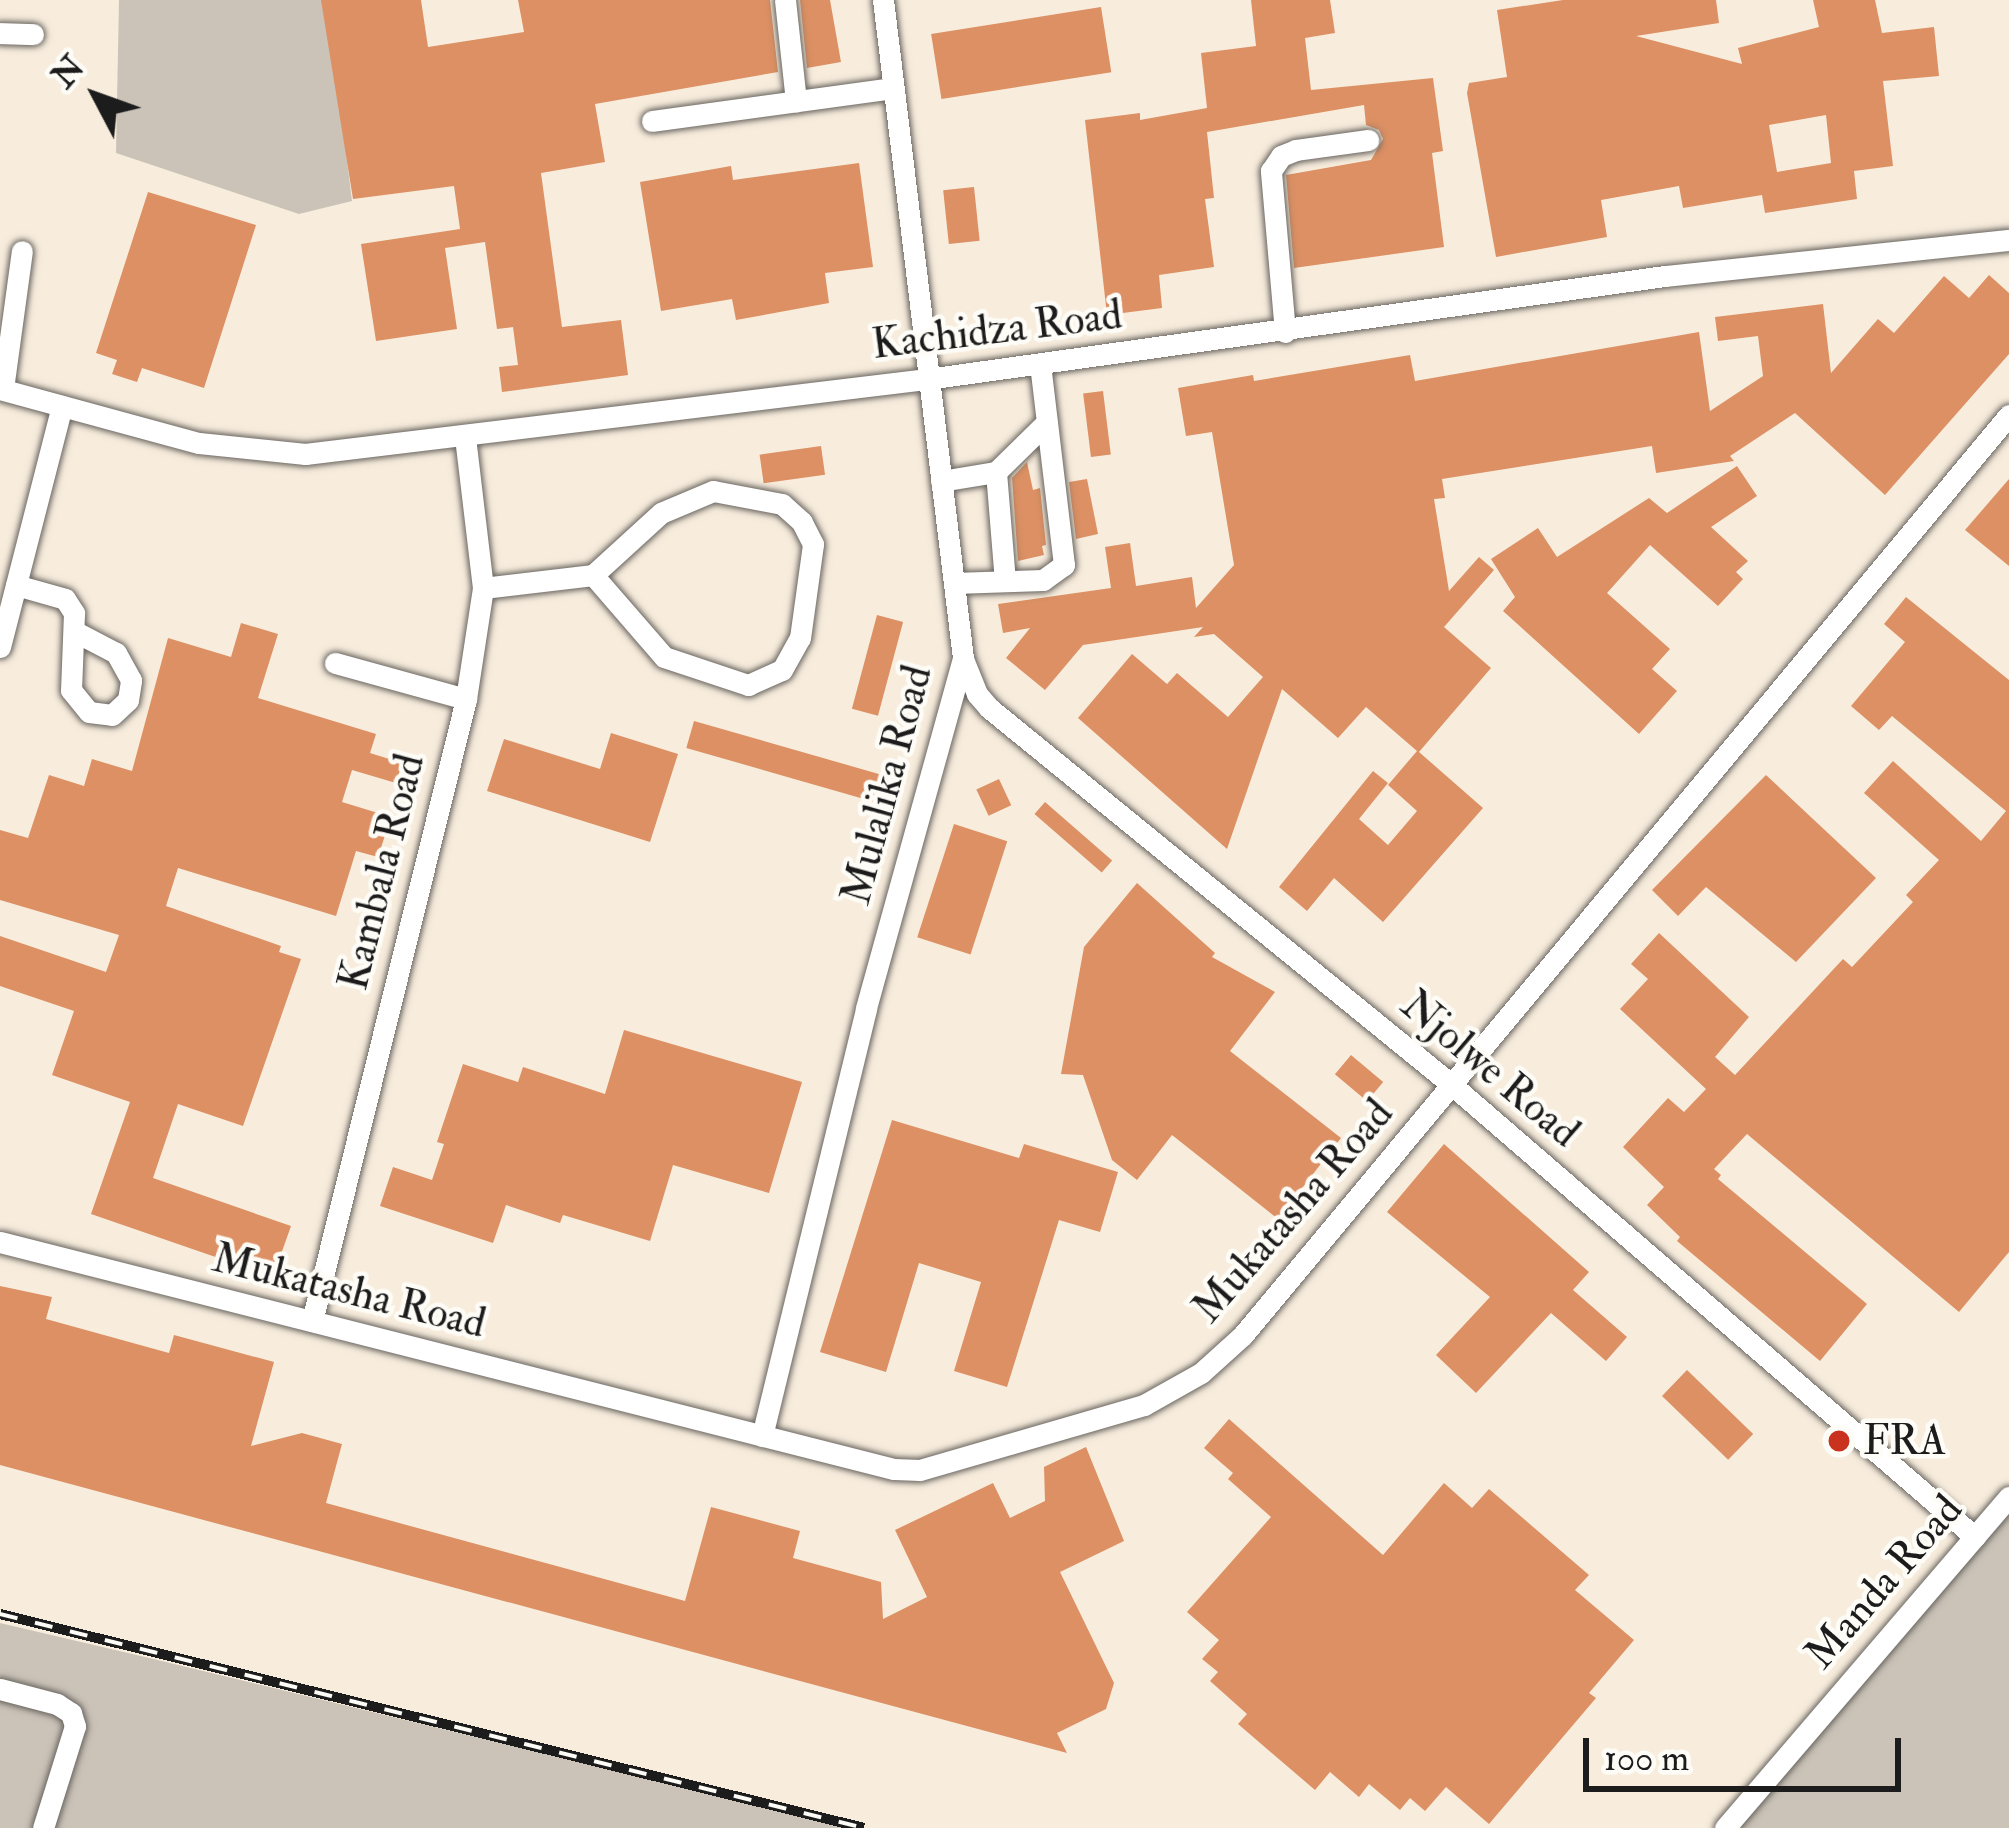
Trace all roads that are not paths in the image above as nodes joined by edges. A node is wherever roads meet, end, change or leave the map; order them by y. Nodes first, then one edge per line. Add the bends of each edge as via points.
1 (785, 0) edge
2 (883, 0) edge
3 (0, 33) edge
4 (33, 34) dead end
5 (892, 88) junction
6 (796, 101) junction
7 (652, 121) dead end
8 (1368, 140) dead end
9 (2009, 240) edge
10 (22, 251) dead end
11 (1285, 332) junction
12 (1040, 364) junction
13 (927, 380) junction
14 (1, 389) edge
15 (62, 406) junction
16 (2009, 415) edge
17 (1047, 422) junction
18 (465, 436) junction
19 (996, 472) junction
20 (940, 481) junction
21 (593, 575) junction
22 (1005, 581) junction
23 (954, 583) junction
24 (16, 585) junction
25 (483, 588) junction
26 (74, 631) dead end
27 (0, 647) edge
28 (963, 658) junction
29 (335, 663) dead end
30 (466, 699) junction
31 (1451, 1085) junction
32 (0, 1242) edge
33 (312, 1322) junction
34 (762, 1436) junction
35 (2009, 1497) edge
36 (1975, 1537) junction
37 (0, 1689) edge
38 (43, 1828) edge
39 (1725, 1828) edge

1 - 6 street
2 - 5 street, Mulalika Road
3 - 4 street
5 - 6 street
5 - 13 street, Mulalika Road
6 - 7 street
8 - 11 street via 1296,150 1270,171
9 - 11 street, Kachidza Road via 1665,276
10 - 14 street
11 - 12 street, Kachidza Road
12 - 13 street, Kachidza Road
12 - 17 street
13 - 18 street, Kachidza Road
13 - 20 street, Mulalika Road
14 - 15 street, Kachidza Road
15 - 18 street, Kachidza Road via 246,451 305,454
15 - 24 street
16 - 31 street, Mukatasha Road
17 - 19 street
17 - 22 street via 1064,565 1054,577
18 - 25 street, Kambala Road
19 - 20 street
19 - 22 street
20 - 23 street, Mulalika Road
21 - 21 street via 661,513 713,490 782,504 813,544 800,638 782,670 748,685 664,657
21 - 25 street
22 - 23 street
23 - 28 street, Mulalika Road
24 - 26 street via 65,599
24 - 27 street
25 - 30 street, Kambala Road
28 - 31 street, Njolwe Road via 989,708
28 - 34 street, Mulalika Road via 866,1008
29 - 30 street
30 - 33 street, Kambala Road
31 - 34 street, Mukatasha Road via 1243,1335 1202,1373 1157,1398 920,1470
31 - 36 street, Njolwe Road
32 - 33 street, Mukatasha Road
33 - 34 street, Mukatasha Road
35 - 36 street, Manda Road
36 - 39 street, Manda Road
37 - 38 street via 57,1704 75,1726

